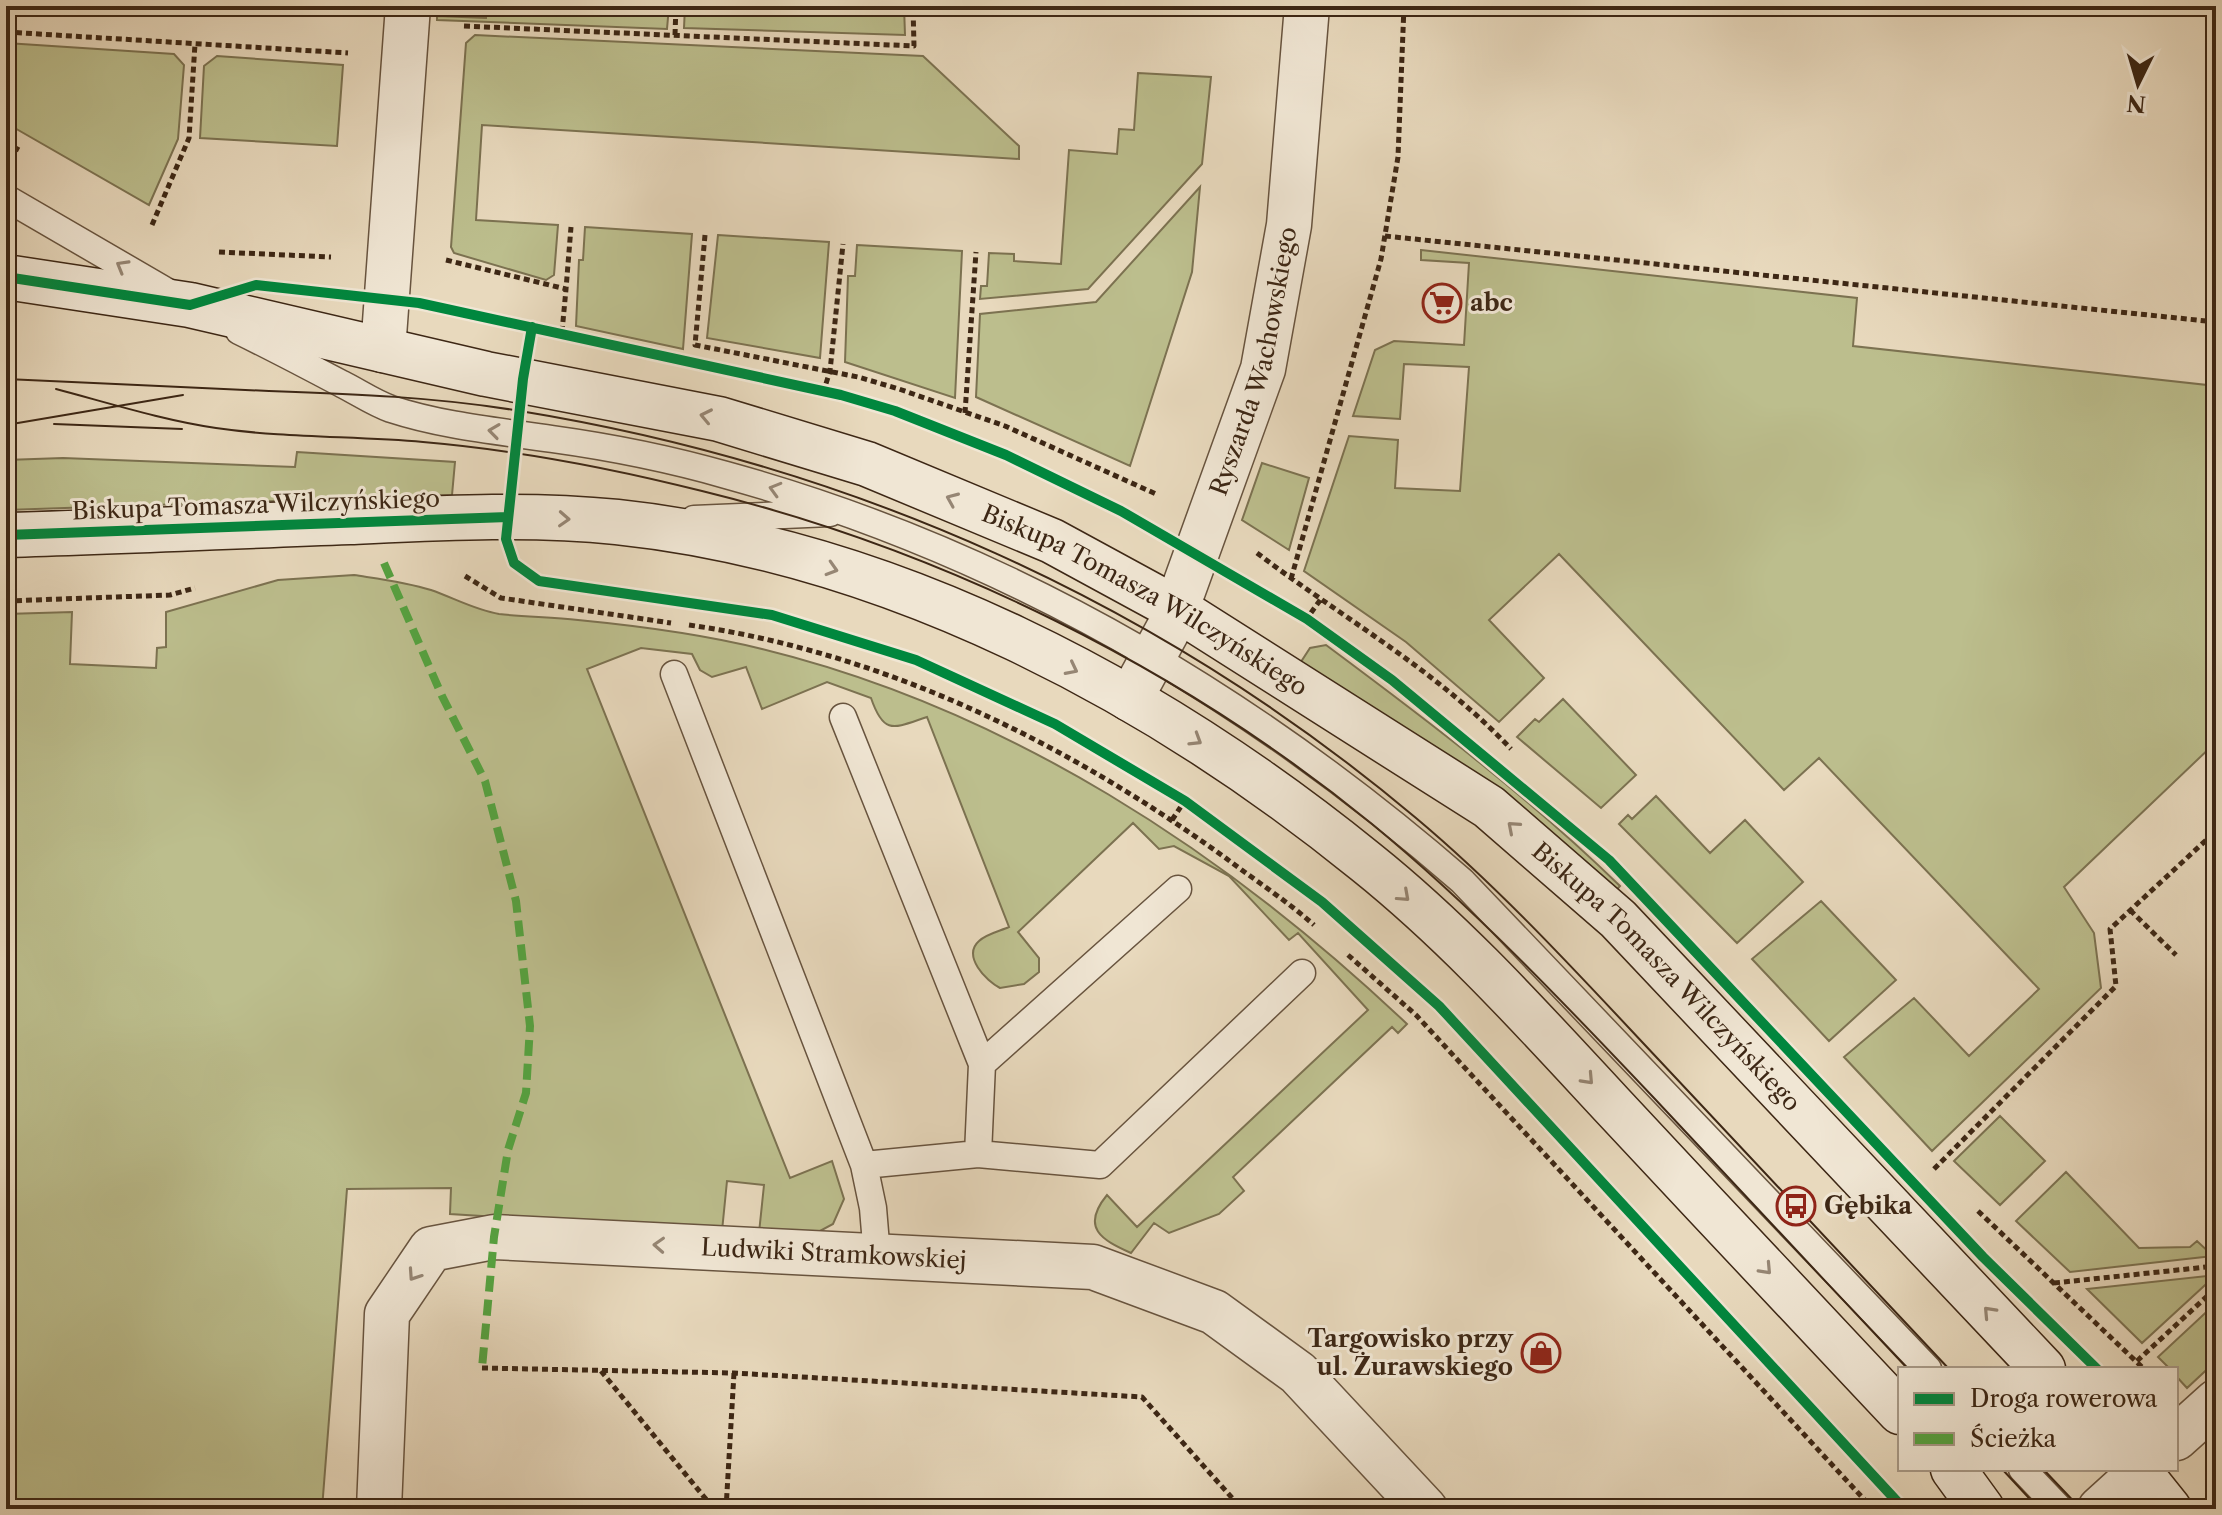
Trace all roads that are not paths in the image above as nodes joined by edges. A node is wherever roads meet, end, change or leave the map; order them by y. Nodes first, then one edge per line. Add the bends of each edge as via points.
1 (1307, 6) edge
2 (408, 15) edge
3 (6, 198) edge
4 (6, 277) edge
5 (190, 305) junction
6 (383, 350) junction
7 (850, 512) junction
8 (620, 522) junction
9 (6, 535) edge
10 (1177, 609) junction
11 (1156, 656) junction
12 (674, 674) dead end
13 (1130, 699) junction
14 (843, 717) dead end
15 (1178, 889) dead end
16 (1302, 973) dead end
17 (982, 1064) junction
18 (978, 1154) junction
19 (864, 1165) junction
20 (877, 1256) junction
21 (1926, 1367) edge
22 (2041, 1367) edge
23 (2216, 1402) edge
24 (1898, 1410) edge
25 (2178, 1436) edge
26 (1954, 1471) edge
27 (2024, 1471) edge
28 (2139, 1471) edge
29 (2141, 1471) edge
30 (379, 1509) edge
31 (1425, 1509) edge
32 (1982, 1509) edge
33 (2060, 1509) edge
34 (2100, 1509) edge
35 (2169, 1509) edge

1 - 10 street, Ryszarda Wachowskiego via 1289,225 1263,369
2 - 6 street
5 -> 3 lane
4 - 5 street, Biskupa Tomasza Wilczyńskiego
5 - 6 street, Biskupa Tomasza Wilczyńskiego
7 -> 5 lane via 661,459 387,408
10 -> 6 street, Biskupa Tomasza Wilczyńskiego via 1052,541 867,464 719,419
7 - 8 lane
7 - 11 lane via 972,561
9 -> 8 street, Biskupa Tomasza Wilczyńskiego via 470,517
8 -> 13 street, Biskupa Tomasza Wilczyńskiego via 752,545 881,584 1005,635
10 - 11 street, Ryszarda Wachowskiego
22 -> 10 street, Biskupa Tomasza Wilczyńskiego via 1606,909 1489,807
11 - 13 street, Ryszarda Wachowskiego
11 - 21 lane via 1244,711 1380,809 1462,881
12 - 19 lane
13 -> 24 street, Biskupa Tomasza Wilczyńskiego via 1218,753 1367,862 1479,963
14 - 17 lane
15 - 17 lane
16 - 18 lane via 1100,1165
17 - 18 lane
18 - 19 lane
19 - 20 lane
20 -> 30 street, Ludwiki Stramkowskiej via 494,1237 431,1249 387,1314
20 - 31 street, Ludwiki Stramkowskiej via 1093,1267 1214,1312 1298,1373
23 - 25 street
26 - 32 street
27 - 33 lane
28 - 34 street
29 - 35 street

